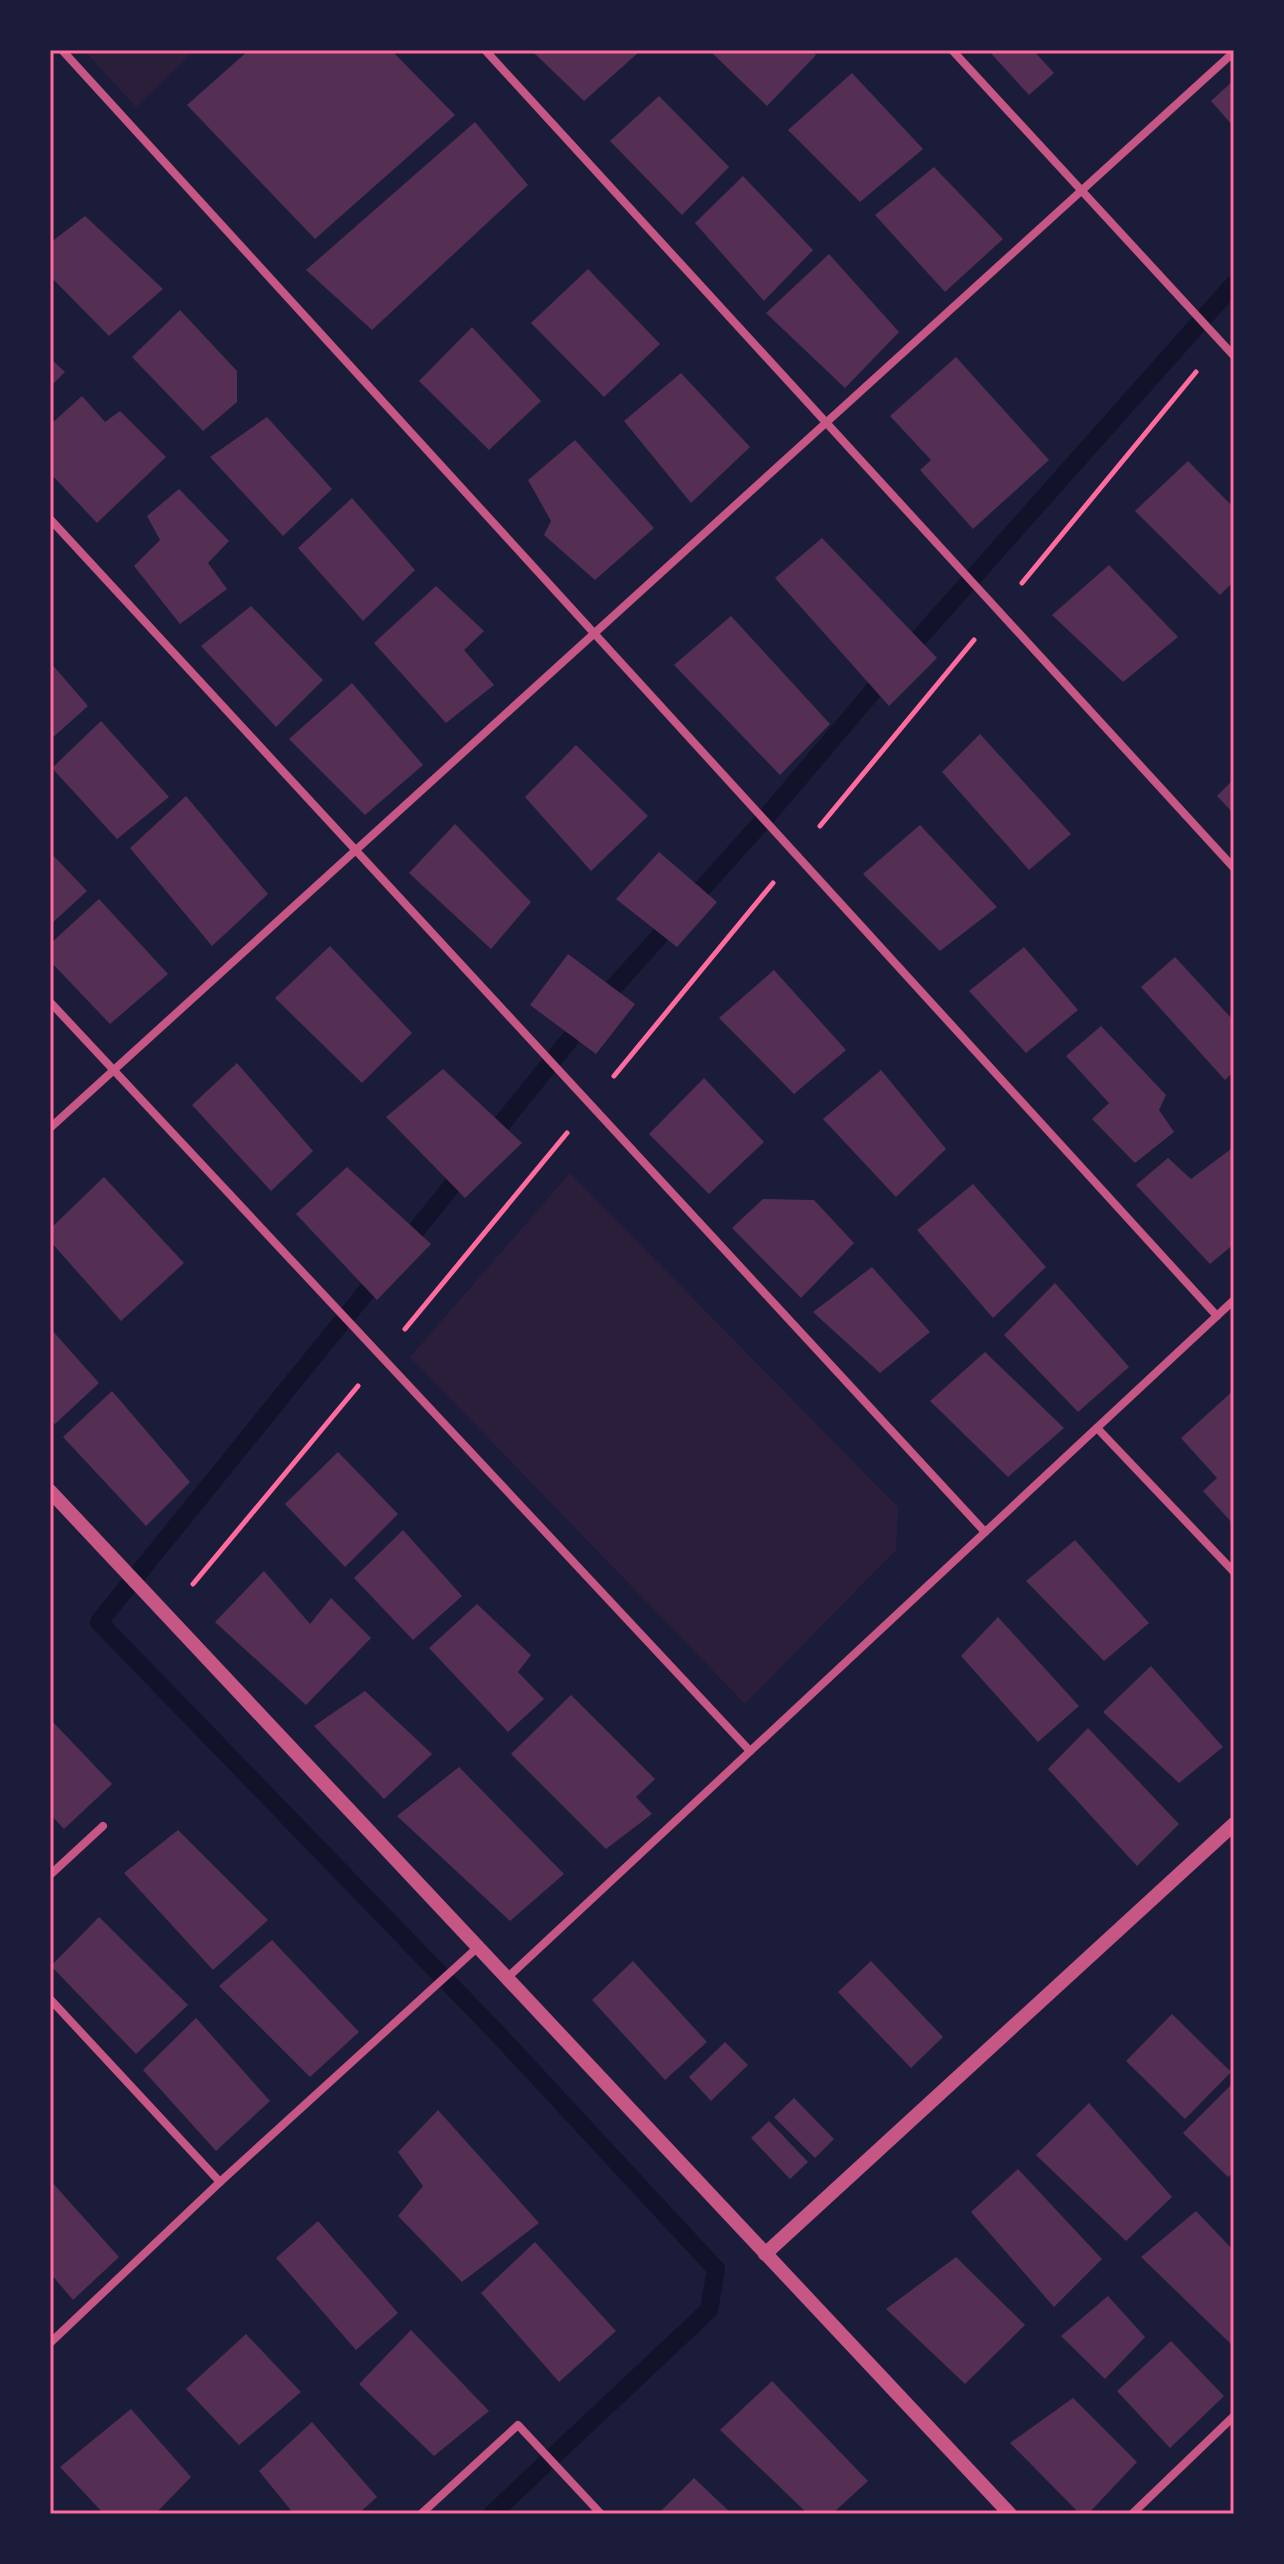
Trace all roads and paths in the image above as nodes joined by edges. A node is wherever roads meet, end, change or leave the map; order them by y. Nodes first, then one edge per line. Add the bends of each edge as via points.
1 (62, 50) edge
2 (485, 50) edge
3 (952, 50) edge
4 (1234, 52) edge
5 (1082, 192) junction
6 (1221, 342) junction
7 (1234, 356) edge
8 (827, 424) junction
9 (50, 519) edge
10 (998, 611) junction
11 (595, 634) junction
12 (356, 851) junction
13 (796, 855) junction
14 (1234, 868) edge
15 (50, 1002) edge
16 (114, 1071) junction
17 (590, 1105) junction
18 (50, 1128) edge
19 (1234, 1300) edge
20 (1217, 1316) junction
21 (381, 1357) junction
22 (1097, 1428) junction
23 (50, 1491) edge
24 (985, 1532) junction
25 (1234, 1572) edge
26 (167, 1616) junction
27 (750, 1751) junction
28 (1234, 1824) edge
29 (103, 1826) dead end
30 (50, 1875) edge
31 (478, 1947) junction
32 (507, 1978) junction
33 (50, 1999) edge
34 (220, 2182) junction
35 (765, 2254) junction
36 (50, 2343) edge
37 (1234, 2416) edge
38 (421, 2514) edge
39 (601, 2514) edge
40 (1010, 2514) edge
41 (1132, 2514) edge

1 - 11 street
2 - 8 street
3 - 5 street
4 - 5 street
5 - 6 street
5 - 8 street
6 - 7 street
6 - 10 path
8 - 10 street
8 - 11 street
9 - 12 street
10 - 13 path
10 - 14 street
11 - 12 street
11 - 13 street
12 - 16 street
12 - 17 street
13 - 17 path
13 - 20 street
15 - 16 street
16 - 18 street
16 - 21 street
17 - 21 path
17 - 24 street
19 - 20 street
20 - 22 street
21 - 26 path
21 - 27 street
22 - 24 street
22 - 25 street
23 - 26 street
24 - 27 street
26 - 31 street
27 - 32 street
28 - 35 street
29 - 30 street
31 - 32 street
31 - 34 street
32 - 35 street
33 - 34 street
34 - 36 street
35 - 40 street
37 - 41 street
38 - 39 street via 518,2425

